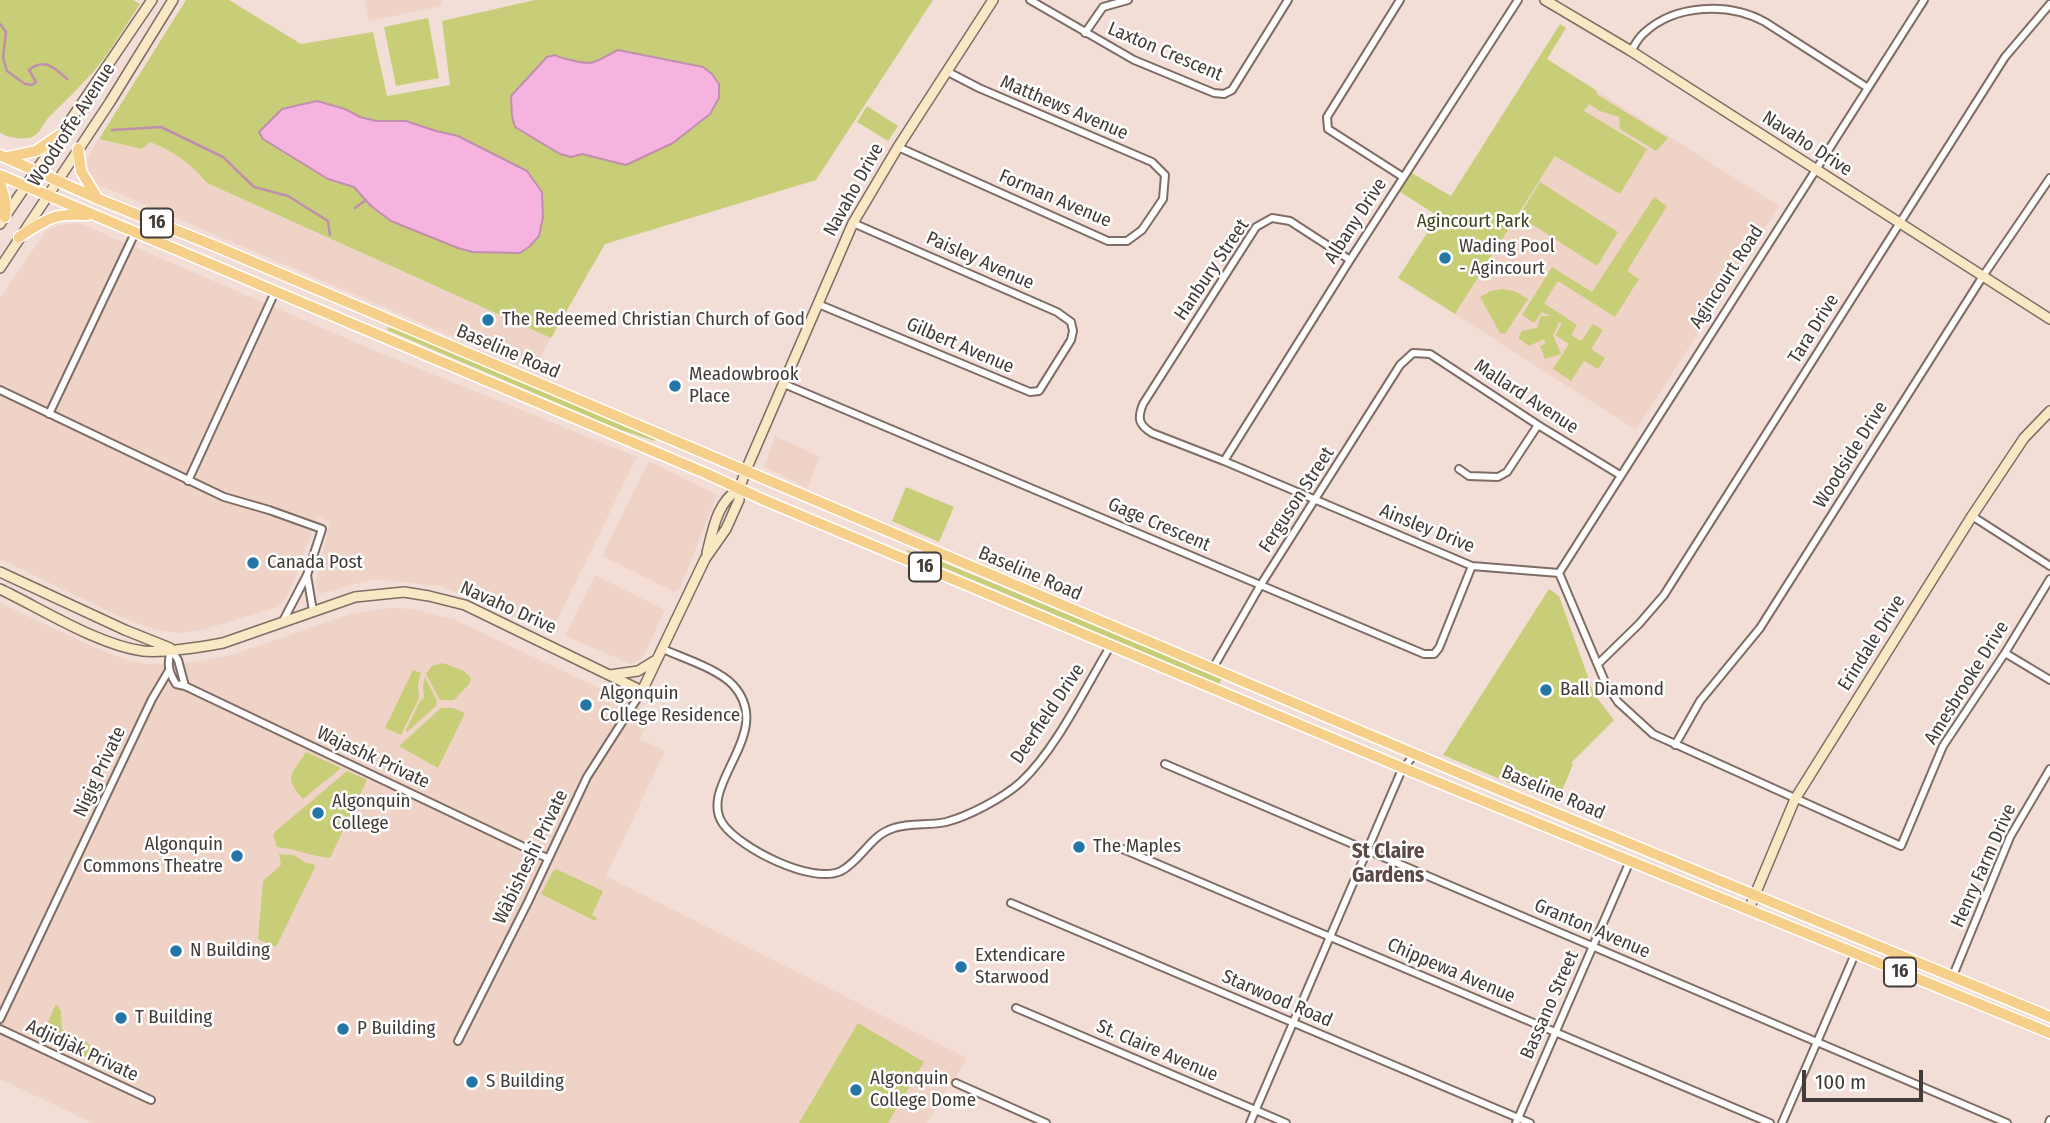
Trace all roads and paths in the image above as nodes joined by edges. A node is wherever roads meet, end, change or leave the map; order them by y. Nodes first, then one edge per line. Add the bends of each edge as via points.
1 (152, 0) edge
2 (173, 0) edge
3 (993, 0) edge
4 (1030, 0) edge
5 (1128, 0) edge
6 (1288, 0) edge
7 (1400, 0) edge
8 (1518, 0) edge
9 (1545, 0) edge
10 (1920, 2) edge
11 (2050, 4) edge
12 (1085, 33) junction
13 (1631, 51) junction
14 (948, 72) junction
15 (1868, 88) junction
16 (61, 134) junction
17 (898, 147) junction
18 (78, 149) junction
19 (3, 156) edge
20 (37, 170) junction
21 (1815, 170) junction
22 (0, 175) edge
23 (1165, 175) joint
24 (1403, 177) junction
25 (2050, 178) edge
26 (57, 180) junction
27 (0, 183) edge
28 (26, 186) junction
29 (48, 195) junction
30 (98, 199) junction
31 (94, 215) junction
32 (2, 220) edge
33 (853, 223) junction
34 (1900, 223) junction
35 (135, 233) junction
36 (19, 237) junction
37 (1350, 260) junction
38 (0, 268) edge
39 (1983, 276) junction
40 (284, 277) junction
41 (275, 292) junction
42 (818, 304) junction
43 (2050, 319) edge
44 (1069, 343) joint
45 (1413, 353) joint
46 (783, 384) junction
47 (0, 390) edge
48 (2050, 411) edge
49 (49, 414) junction
50 (1139, 421) joint
51 (1538, 425) junction
52 (1224, 461) junction
53 (1460, 469) dead end
54 (746, 472) junction
55 (1620, 475) junction
56 (188, 481) junction
57 (739, 489) junction
58 (1316, 501) junction
59 (1972, 516) junction
60 (1472, 566) junction
61 (2050, 566) edge
62 (0, 572) edge
63 (1559, 573) junction
64 (307, 575) junction
65 (2050, 579) edge
66 (1261, 586) junction
67 (0, 589) edge
68 (313, 611) junction
69 (283, 621) junction
70 (1111, 645) junction
71 (171, 649) junction
72 (663, 649) junction
73 (2005, 653) junction
74 (657, 659) junction
75 (1598, 664) junction
76 (1213, 668) junction
77 (168, 672) junction
78 (609, 675) junction
79 (2050, 680) edge
80 (176, 684) junction
81 (186, 686) junction
82 (157, 691) junction
83 (642, 691) junction
84 (1675, 745) junction
85 (1414, 754) junction
86 (1165, 764) dead end
87 (1403, 768) junction
88 (2050, 769) edge
89 (1796, 799) junction
90 (1120, 848) dead end
91 (1367, 851) junction
92 (547, 858) junction
93 (1630, 861) junction
94 (1755, 896) junction
95 (1012, 903) dead end
96 (1749, 909) junction
97 (1331, 937) junction
98 (1593, 947) junction
99 (1855, 954) junction
100 (1952, 978) junction
101 (1016, 1007) dead end
102 (2050, 1017) edge
103 (0, 1019) edge
104 (1294, 1024) junction
105 (0, 1029) edge
106 (1554, 1032) junction
107 (2050, 1034) edge
108 (458, 1041) dead end
109 (1816, 1042) junction
110 (956, 1083) dead end
111 (151, 1100) dead end
112 (1255, 1110) junction
113 (1517, 1120) edge
114 (1046, 1123) edge
115 (1250, 1123) edge
116 (1286, 1123) edge
117 (1530, 1123) edge
118 (1770, 1123) edge
119 (1782, 1123) edge
120 (2007, 1123) edge

1 - 16 street, Woodroffe Avenue
2 - 18 street, Woodroffe Avenue
3 - 14 street, Navaho Drive
4 - 12 street, Laxton Crescent
5 - 12 street via 1103,7
6 - 12 street, Laxton Crescent via 1232,90 1224,94 1134,60
7 - 24 street via 1327,117 1328,129
8 - 24 street, Albany Drive
9 - 13 street, Navaho Drive
10 - 15 street, Agincourt Road
11 - 34 street, Tara Drive via 2005,57
13 - 15 street via 1642,34 1657,23 1712,8 1730,8 1750,13
13 - 21 street, Navaho Drive
14 - 17 street, Navaho Drive
14 - 23 street, Matthews Avenue via 1152,162
15 - 21 street, Agincourt Road
16 - 19 main road via 36,151
16 - 20 street, Woodroffe Avenue
17 - 23 street, Forman Avenue via 1108,241 1128,240 1142,230 1163,199
17 - 33 street, Navaho Drive
18 - 26 street, Woodroffe Avenue
18 - 30 main road via 81,171
19 - 20 main road, Baseline Road / 16
20 - 26 main road, Baseline Road / 16
20 - 28 street, Woodroffe Avenue
21 - 34 street, Navaho Drive
21 - 55 street, Agincourt Road
22 - 28 main road, Baseline Road / 16
24 - 37 street, Albany Drive
25 - 39 street, Woodside Drive
26 - 29 street, Woodroffe Avenue
26 - 30 main road, Baseline Road / 16
27 - 32 main road via 5,200
28 - 29 main road, Baseline Road / 16
28 - 32 street, Woodroffe Avenue
29 - 31 main road, Baseline Road / 16
29 - 36 street, Woodroffe Avenue
30 - 40 main road, Baseline Road / 16
31 - 35 main road, Baseline Road / 16
31 - 36 main road via 62,213
33 - 42 street, Navaho Drive
33 - 44 street, Paisley Avenue via 1057,312 1071,322
34 - 39 street, Navaho Drive
34 - 75 street, Tara Drive via 1664,595
35 - 41 main road, Baseline Road / 16
35 - 49 street
36 - 38 street, Woodroffe Avenue
37 - 50 street, Hanbury Street via 1290,221 1272,218 1256,228 1143,404
37 - 52 street, Albany Drive
39 - 43 street, Navaho Drive
39 - 84 street, Woodside Drive via 1759,628 1700,701
40 - 41 main road
40 - 54 main road, Baseline Road / 16
41 - 56 street
41 - 57 main road, Baseline Road / 16
42 - 44 street, Gilbert Avenue via 1030,391 1039,391
42 - 46 street, Navaho Drive
45 - 51 street, Mallard Avenue via 1430,354
45 - 58 street, Ferguson Street via 1400,365
46 - 54 street, Navaho Drive
46 - 66 street, Gage Crescent
47 - 49 street
48 - 59 street, Erindale Drive via 2024,438
49 - 56 street
50 - 52 street, Ainsley Drive via 1152,433
51 - 53 street via 1507,472 1498,477 1469,475
51 - 55 street, Mallard Avenue
52 - 58 street, Ainsley Drive
54 - 57 street, Navaho Drive
54 - 76 main road, Baseline Road / 16
55 - 63 street, Agincourt Road
56 - 64 street via 224,498 322,529
57 - 70 main road, Baseline Road / 16
57 - 72 street, Navaho Drive via 728,495 715,521 705,559
58 - 60 street, Ainsley Drive
58 - 66 street, Ferguson Street
59 - 61 street
59 - 89 street, Erindale Drive
60 - 63 street, Ainsley Drive
60 - 66 street, Gage Crescent via 1434,654 1424,654
62 - 71 street, Navaho Drive
63 - 75 street
64 - 68 street
64 - 69 street
65 - 73 street, Amesbrooke Drive
66 - 76 street, Ferguson Street
67 - 71 street, Navaho Drive via 114,643 145,651
68 - 69 street, Navaho Drive
68 - 78 street, Navaho Drive via 380,593 429,596 465,605
69 - 71 street, Navaho Drive via 223,643
70 - 72 street, Deerfield Drive via 1054,740 1020,783 946,822 908,823 889,829 844,869 828,874 793,868 771,858 745,844 721,821 721,787 747,724 744,705 721,675
70 - 87 main road, Baseline Road / 16
71 - 77 street
71 - 81 street
72 - 74 street, Navaho Drive
73 - 79 street
73 - 89 street, Amesbrooke Drive via 1943,746 1901,846
74 - 78 street via 638,671
74 - 83 street, Navaho Drive
75 - 84 street via 1618,702 1653,734
76 - 85 main road, Baseline Road / 16
77 - 80 street
77 - 82 street, Nigig Private
78 - 83 street, Navaho Drive
80 - 81 street, Wajashk Private
80 - 82 street
81 - 92 street, Wajashk Private
82 - 103 street, Nigig Private
83 - 92 street, Wàbisheshì Private via 587,777
84 - 89 street
85 - 87 street
85 - 94 main road, Baseline Road / 16
86 - 91 street, Granton Avenue
87 - 91 street
87 - 93 main road, Baseline Road / 16
88 - 100 street, Henry Farm Drive via 2011,838
89 - 94 street, Erindale Drive
90 - 97 street, Chippewa Avenue
91 - 97 street
91 - 98 street, Granton Avenue
92 - 108 street, Wàbisheshì Private
93 - 96 main road, Baseline Road / 16
93 - 98 street, Bassano Street
94 - 96 street, Erindale Drive
94 - 100 main road, Baseline Road / 16
95 - 104 street, Starwood Road
96 - 99 main road, Baseline Road / 16
97 - 104 street
97 - 106 street, Chippewa Avenue
98 - 106 street, Bassano Street
98 - 109 street, Granton Avenue
99 - 107 main road, Baseline Road / 16
99 - 109 street
100 - 102 main road, Baseline Road / 16
101 - 112 street, St. Claire Avenue
104 - 112 street
104 - 113 street, Starwood Road
105 - 111 street, Adjidjàk Private
106 - 113 street, Bassano Street
106 - 118 street, Chippewa Avenue
109 - 119 street
109 - 120 street, Granton Avenue
110 - 114 street
112 - 115 street
112 - 116 street, St. Claire Avenue
113 - 117 street, Starwood Road

